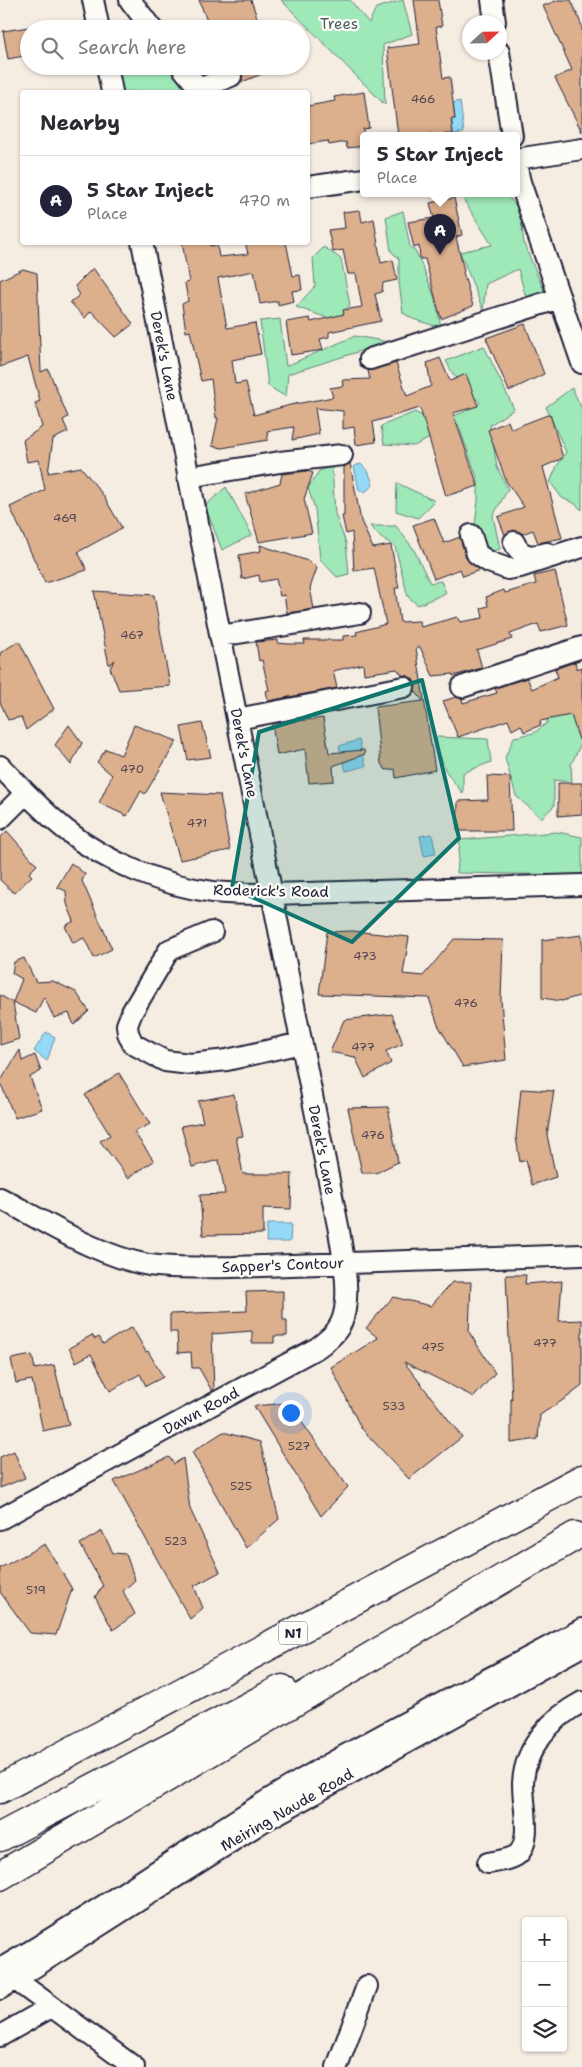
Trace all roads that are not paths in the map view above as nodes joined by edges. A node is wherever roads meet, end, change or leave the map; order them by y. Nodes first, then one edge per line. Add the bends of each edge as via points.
1 (93, 0) edge
2 (130, 0) edge
3 (492, 0) edge
4 (494, 15) edge
5 (97, 20) edge
6 (145, 20) edge
7 (500, 60) edge
8 (109, 75) edge
9 (188, 75) edge
10 (231, 76) dead end
11 (112, 90) edge
12 (199, 90) edge
13 (202, 90) edge
14 (511, 132) edge
15 (582, 149) edge
16 (520, 158) edge
17 (360, 180) edge
18 (520, 182) edge
19 (310, 187) edge
20 (143, 245) edge
21 (560, 298) junction
22 (370, 359) dead end
23 (582, 363) edge
24 (342, 455) dead end
25 (188, 477) junction
26 (471, 535) dead end
27 (582, 540) edge
28 (514, 542) dead end
29 (582, 547) edge
30 (360, 613) dead end
31 (220, 636) junction
32 (582, 647) edge
33 (404, 687) dead end
34 (462, 687) dead end
35 (237, 719) junction
36 (0, 766) edge
37 (13, 806) edge
38 (582, 885) edge
39 (271, 894) junction
40 (212, 932) dead end
41 (301, 1043) junction
42 (0, 1198) edge
43 (582, 1255) edge
44 (344, 1263) junction
45 (582, 1479) edge
46 (0, 1518) edge
47 (579, 1534) edge
48 (582, 1629) edge
49 (582, 1646) edge
50 (582, 1702) edge
51 (1, 1788) edge
52 (0, 1837) edge
53 (488, 1863) dead end
54 (0, 1876) edge
55 (4, 1977) edge
56 (367, 1986) dead end
57 (51, 2006) junction
58 (0, 2036) edge
59 (134, 2067) edge
60 (337, 2067) edge

1 - 5 street
2 - 6 street
3 - 4 street
7 - 14 street
8 - 11 street
9 - 12 street
10 - 13 street
15 - 16 street
17 - 19 street
18 - 21 street
20 - 25 street, Derek's Lane
21 - 22 street
21 - 23 street
24 - 25 street
25 - 31 street, Derek's Lane
26 - 29 street via 477,554 508,569
27 - 28 street via 531,556 518,551
30 - 31 street
31 - 35 street, Derek's Lane
32 - 34 street
33 - 35 street
35 - 39 street, Derek's Lane
36 - 37 street, Roderick's Road
37 - 39 street, Roderick's Road via 50,817 76,838 152,877 213,892
38 - 39 street, Roderick's Road
39 - 41 street, Derek's Lane
40 - 41 street via 169,950 127,1025 133,1044 165,1061 190,1064 227,1060
41 - 44 street, Derek's Lane
42 - 44 street, Sapper's Contour via 105,1251 149,1265 182,1268
43 - 44 street, Sapper's Contour
44 - 46 street, Dawn Road via 345,1309 336,1330 323,1344
45 - 51 highway, N1
47 - 52 highway
47 - 54 highway
48 - 55 street, Meiring Naude Road via 298,1782 102,1907
49 - 55 street, Meiring Naude Road via 262,1822
50 - 53 street via 548,1725 528,1757 523,1782 525,1842 519,1854
55 - 57 street
56 - 60 street
57 - 58 street
57 - 59 street

